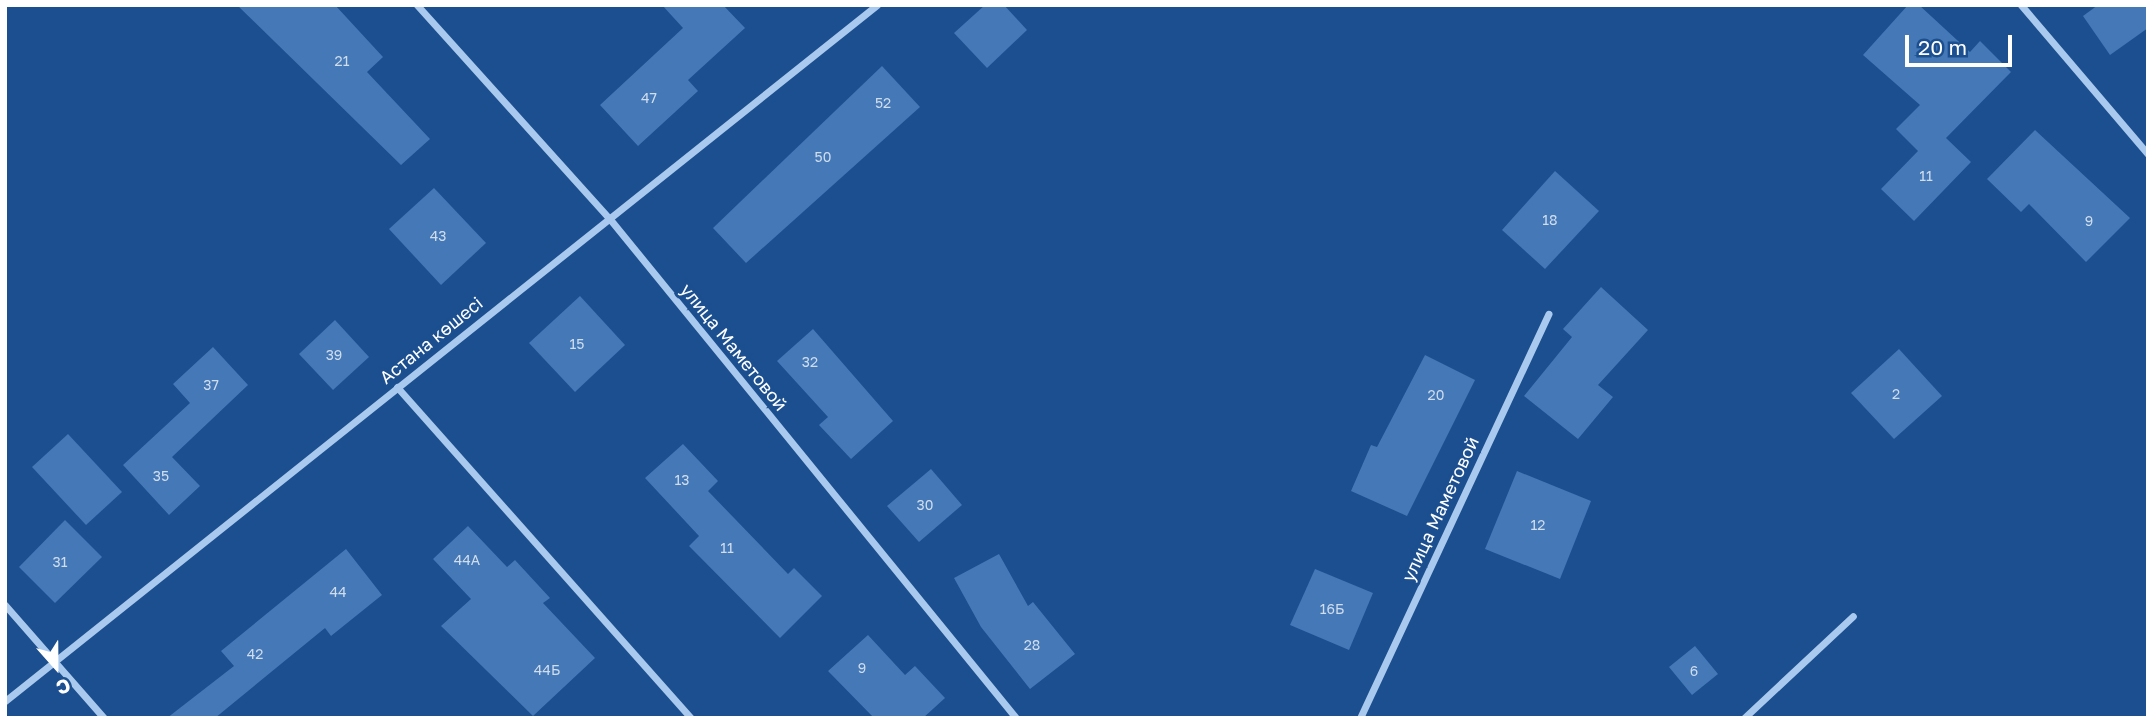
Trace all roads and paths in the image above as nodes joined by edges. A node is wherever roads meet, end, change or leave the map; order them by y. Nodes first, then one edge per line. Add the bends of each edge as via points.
1 (418, 5) edge
2 (877, 5) edge
3 (2021, 5) edge
4 (2148, 154) edge
5 (609, 218) junction
6 (1548, 314) dead end
7 (397, 387) junction
8 (5, 605) edge
9 (1853, 616) dead end
10 (54, 660) junction
11 (5, 701) edge
12 (104, 718) edge
13 (691, 718) edge
14 (1016, 718) edge
15 (1360, 718) edge
16 (1744, 718) edge

1 - 5 street, улица Маметовой
2 - 5 street, Астана көшесі
3 - 4 street
5 - 7 street, Астана көшесі
5 - 14 street, улица Маметовой
6 - 15 street, улица Маметовой
7 - 10 street, Астана көшесі
7 - 13 street
8 - 10 street
9 - 16 street
10 - 11 street, Астана көшесі
10 - 12 street

